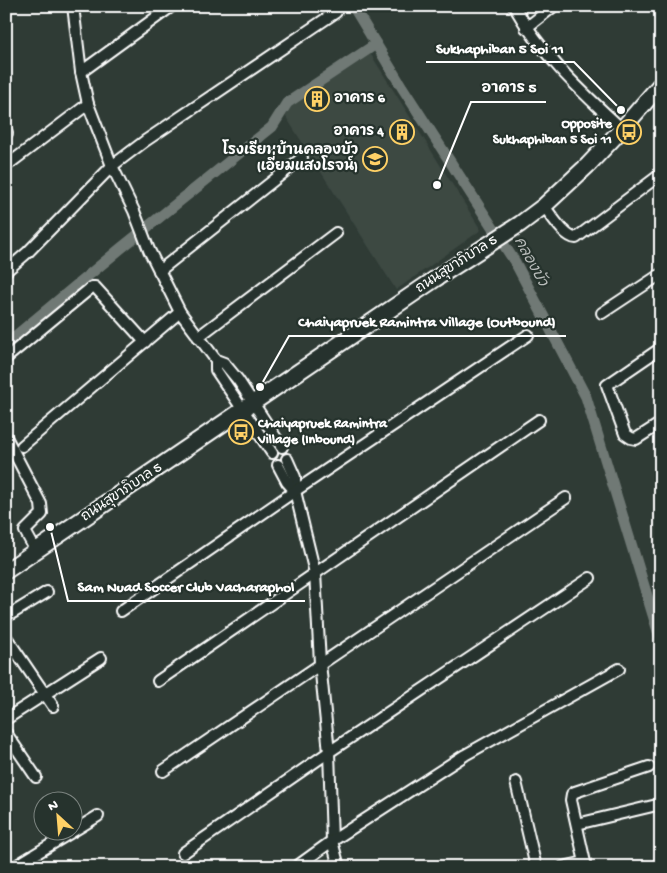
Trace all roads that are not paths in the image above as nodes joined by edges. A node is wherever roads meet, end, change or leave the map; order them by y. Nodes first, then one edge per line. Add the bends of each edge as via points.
1 (73, 6) edge
2 (172, 6) edge
3 (514, 6) edge
4 (554, 6) edge
5 (336, 12) dead end
6 (526, 28) junction
7 (81, 72) junction
8 (661, 84) edge
9 (88, 104) junction
10 (622, 130) junction
11 (302, 158) dead end
12 (6, 166) edge
13 (112, 166) junction
14 (661, 174) edge
15 (544, 206) junction
16 (336, 233) dead end
17 (6, 271) edge
18 (159, 271) junction
19 (661, 274) edge
20 (180, 312) junction
21 (602, 313) dead end
22 (528, 335) dead end
23 (198, 337) junction
24 (145, 342) junction
25 (661, 348) edge
26 (6, 358) edge
27 (248, 408) junction
28 (539, 420) dead end
29 (661, 423) edge
30 (6, 438) edge
31 (22, 446) dead end
32 (282, 447) dead end
33 (272, 453) dead end
34 (283, 462) dead end
35 (295, 491) junction
36 (566, 498) dead end
37 (36, 551) junction
38 (6, 571) edge
39 (315, 573) junction
40 (590, 578) dead end
41 (46, 592) dead end
42 (121, 611) dead end
43 (6, 617) edge
44 (6, 637) edge
45 (101, 658) dead end
46 (320, 663) junction
47 (619, 669) dead end
48 (158, 681) dead end
49 (45, 694) junction
50 (53, 706) dead end
51 (6, 719) edge
52 (6, 733) edge
53 (329, 752) junction
54 (649, 767) dead end
55 (163, 771) dead end
56 (36, 777) dead end
57 (516, 782) dead end
58 (661, 804) edge
59 (98, 816) dead end
60 (577, 824) junction
61 (332, 841) junction
62 (182, 853) dead end
63 (585, 864) edge
64 (14, 867) edge
65 (296, 867) edge
66 (339, 867) edge
67 (536, 867) edge
68 (564, 867) edge

1 - 7 street
2 - 7 street
3 - 6 street
4 - 6 street
5 - 13 street
6 - 10 street via 568,79
7 - 9 street
8 - 10 street, ถนนสุขาภิบาล 5
9 - 12 street
9 - 13 street
10 - 15 street, ถนนสุขาภิบาล 5
11 - 18 street
13 - 17 street
13 - 18 street
14 - 15 street via 576,238 565,232
15 - 27 street, ถนนสุขาภิบาล 5
16 - 23 street
18 - 20 street
19 - 21 street
20 - 23 street
20 - 24 street
22 - 35 street
23 - 27 street via 216,360 216,370
24 - 26 street via 95,287
24 - 31 street
25 - 29 street via 608,385 629,438 636,439
27 - 32 street
27 - 33 street
27 - 37 street, ถนนสุขาภิบาล 5
28 - 39 street
30 - 37 street via 41,504 42,514 25,530
34 - 35 street via 295,477
35 - 39 street
35 - 42 street
36 - 46 street
37 - 38 street, ถนนสุขาภิบาล 5
39 - 46 street
39 - 48 street
40 - 53 street
41 - 43 street
44 - 49 street
45 - 49 street
46 - 53 street
46 - 55 street
47 - 61 street via 465,755
49 - 50 street
49 - 51 street
52 - 56 street
53 - 61 street
53 - 62 street
54 - 60 street via 572,794
57 - 67 street
58 - 60 street
59 - 64 street
60 - 63 street
61 - 65 street
61 - 66 street
63 - 68 street

